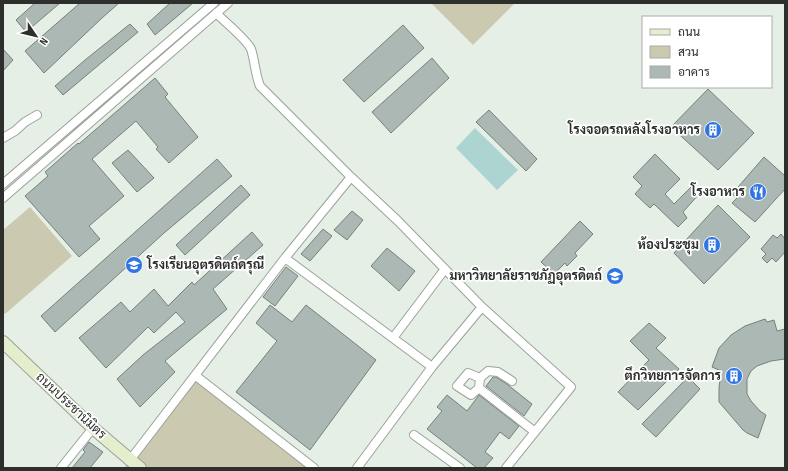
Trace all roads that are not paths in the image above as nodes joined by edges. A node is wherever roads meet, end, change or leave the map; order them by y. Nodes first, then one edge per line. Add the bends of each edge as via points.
1 (214, 3) edge
2 (228, 3) edge
3 (216, 13) junction
4 (37, 115) dead end
5 (3, 138) edge
6 (351, 177) junction
7 (3, 184) edge
8 (3, 198) edge
9 (285, 258) junction
10 (445, 269) junction
11 (482, 307) junction
12 (393, 338) junction
13 (3, 342) edge
14 (432, 367) junction
15 (196, 376) junction
16 (480, 378) junction
17 (512, 381) dead end
18 (478, 388) junction
19 (93, 428) junction
20 (535, 432) junction
21 (414, 435) dead end
22 (130, 460) junction
23 (61, 468) edge
24 (140, 468) edge
25 (314, 468) edge
26 (357, 468) edge
27 (460, 468) edge
28 (506, 468) edge

1 - 7 street
2 - 3 street
3 - 6 street via 249,45 260,86
3 - 8 street
4 - 5 street
6 - 9 street
6 - 10 street
9 - 12 street
9 - 15 street
10 - 11 street
10 - 12 street
11 - 14 street
11 - 20 street via 571,387
12 - 14 street
13 - 19 main road, ถนนประชานิมิตร
14 - 26 street
15 - 22 street
15 - 25 street
16 - 17 street via 488,370 493,370
16 - 18 street
16 - 18 street via 468,372 457,386 471,395
18 - 20 street
19 - 22 main road, ถนนประชานิมิตร
19 - 23 street
20 - 28 street
21 - 27 street
22 - 24 main road, ถนนประชานิมิตร

